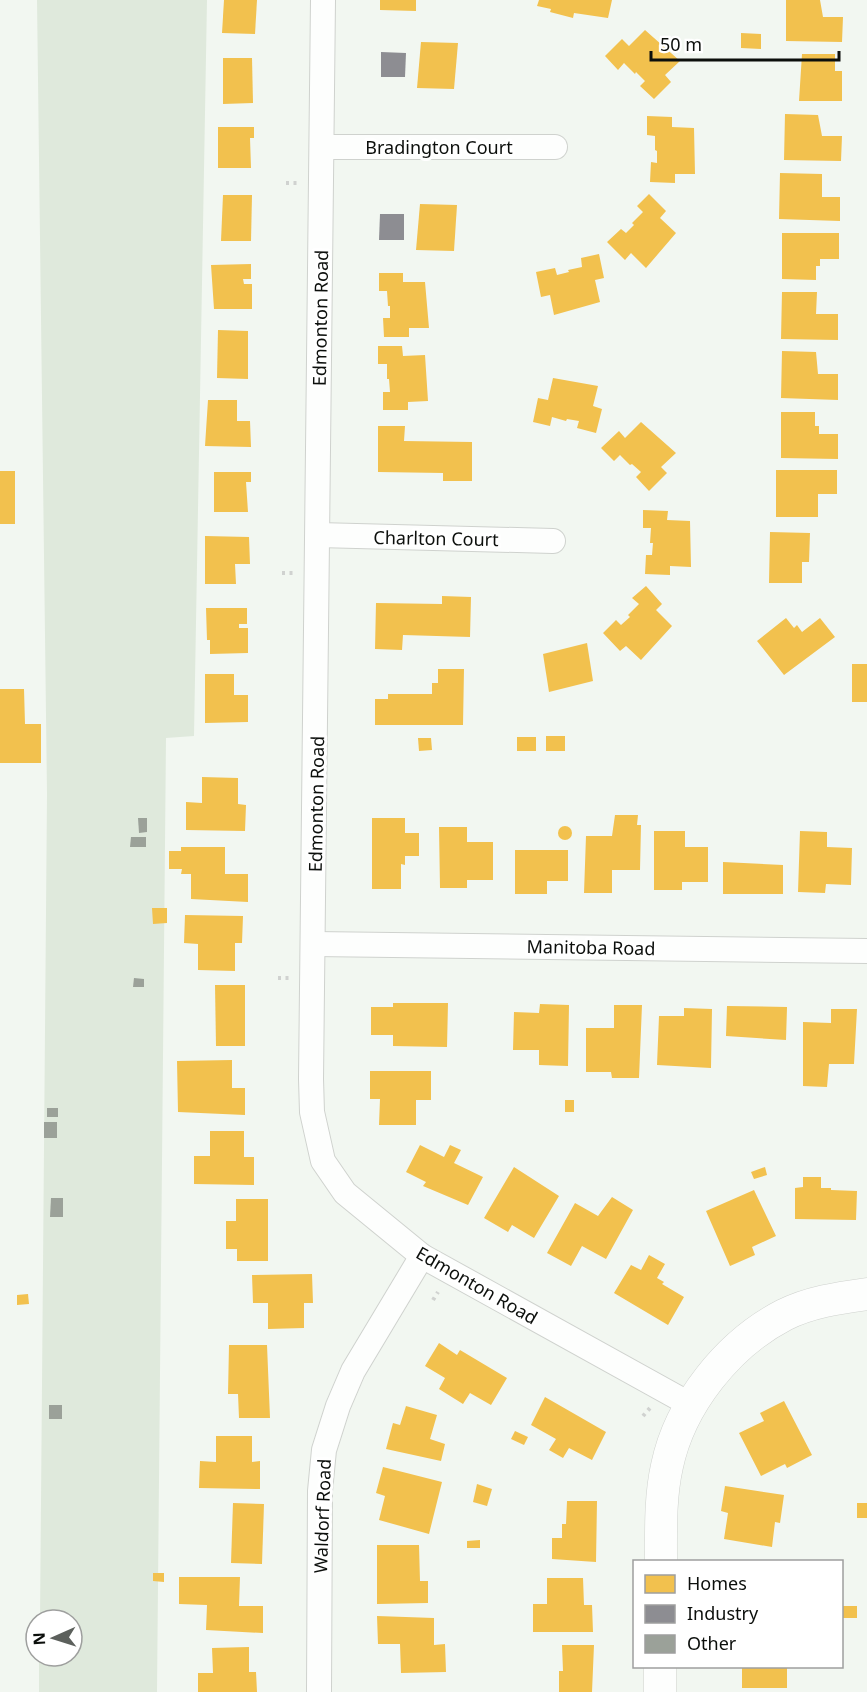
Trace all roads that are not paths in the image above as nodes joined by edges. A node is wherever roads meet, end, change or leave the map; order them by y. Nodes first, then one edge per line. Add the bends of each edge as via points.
1 (323, 0) edge
2 (322, 147) junction
3 (555, 147) dead end
4 (318, 535) junction
5 (553, 541) dead end
6 (314, 944) junction
7 (867, 951) edge
8 (422, 1256) junction
9 (867, 1294) edge
10 (692, 1406) junction
11 (661, 1560) edge
12 (660, 1668) edge
13 (319, 1692) edge
14 (660, 1692) edge

1 - 2 street, Edmonton Road
2 - 3 street, Bradington Court
2 - 4 street, Edmonton Road
4 - 5 street, Charlton Court
4 - 6 street, Edmonton Road
6 - 7 street, Manitoba Road
6 - 8 street, Edmonton Road via 312,1112 324,1161 345,1192
8 - 10 street, Edmonton Road
8 - 13 street, Waldorf Road via 353,1371 324,1450 320,1491
9 - 10 street via 827,1299 784,1315 732,1352
10 - 11 street via 667,1465
12 - 14 street

